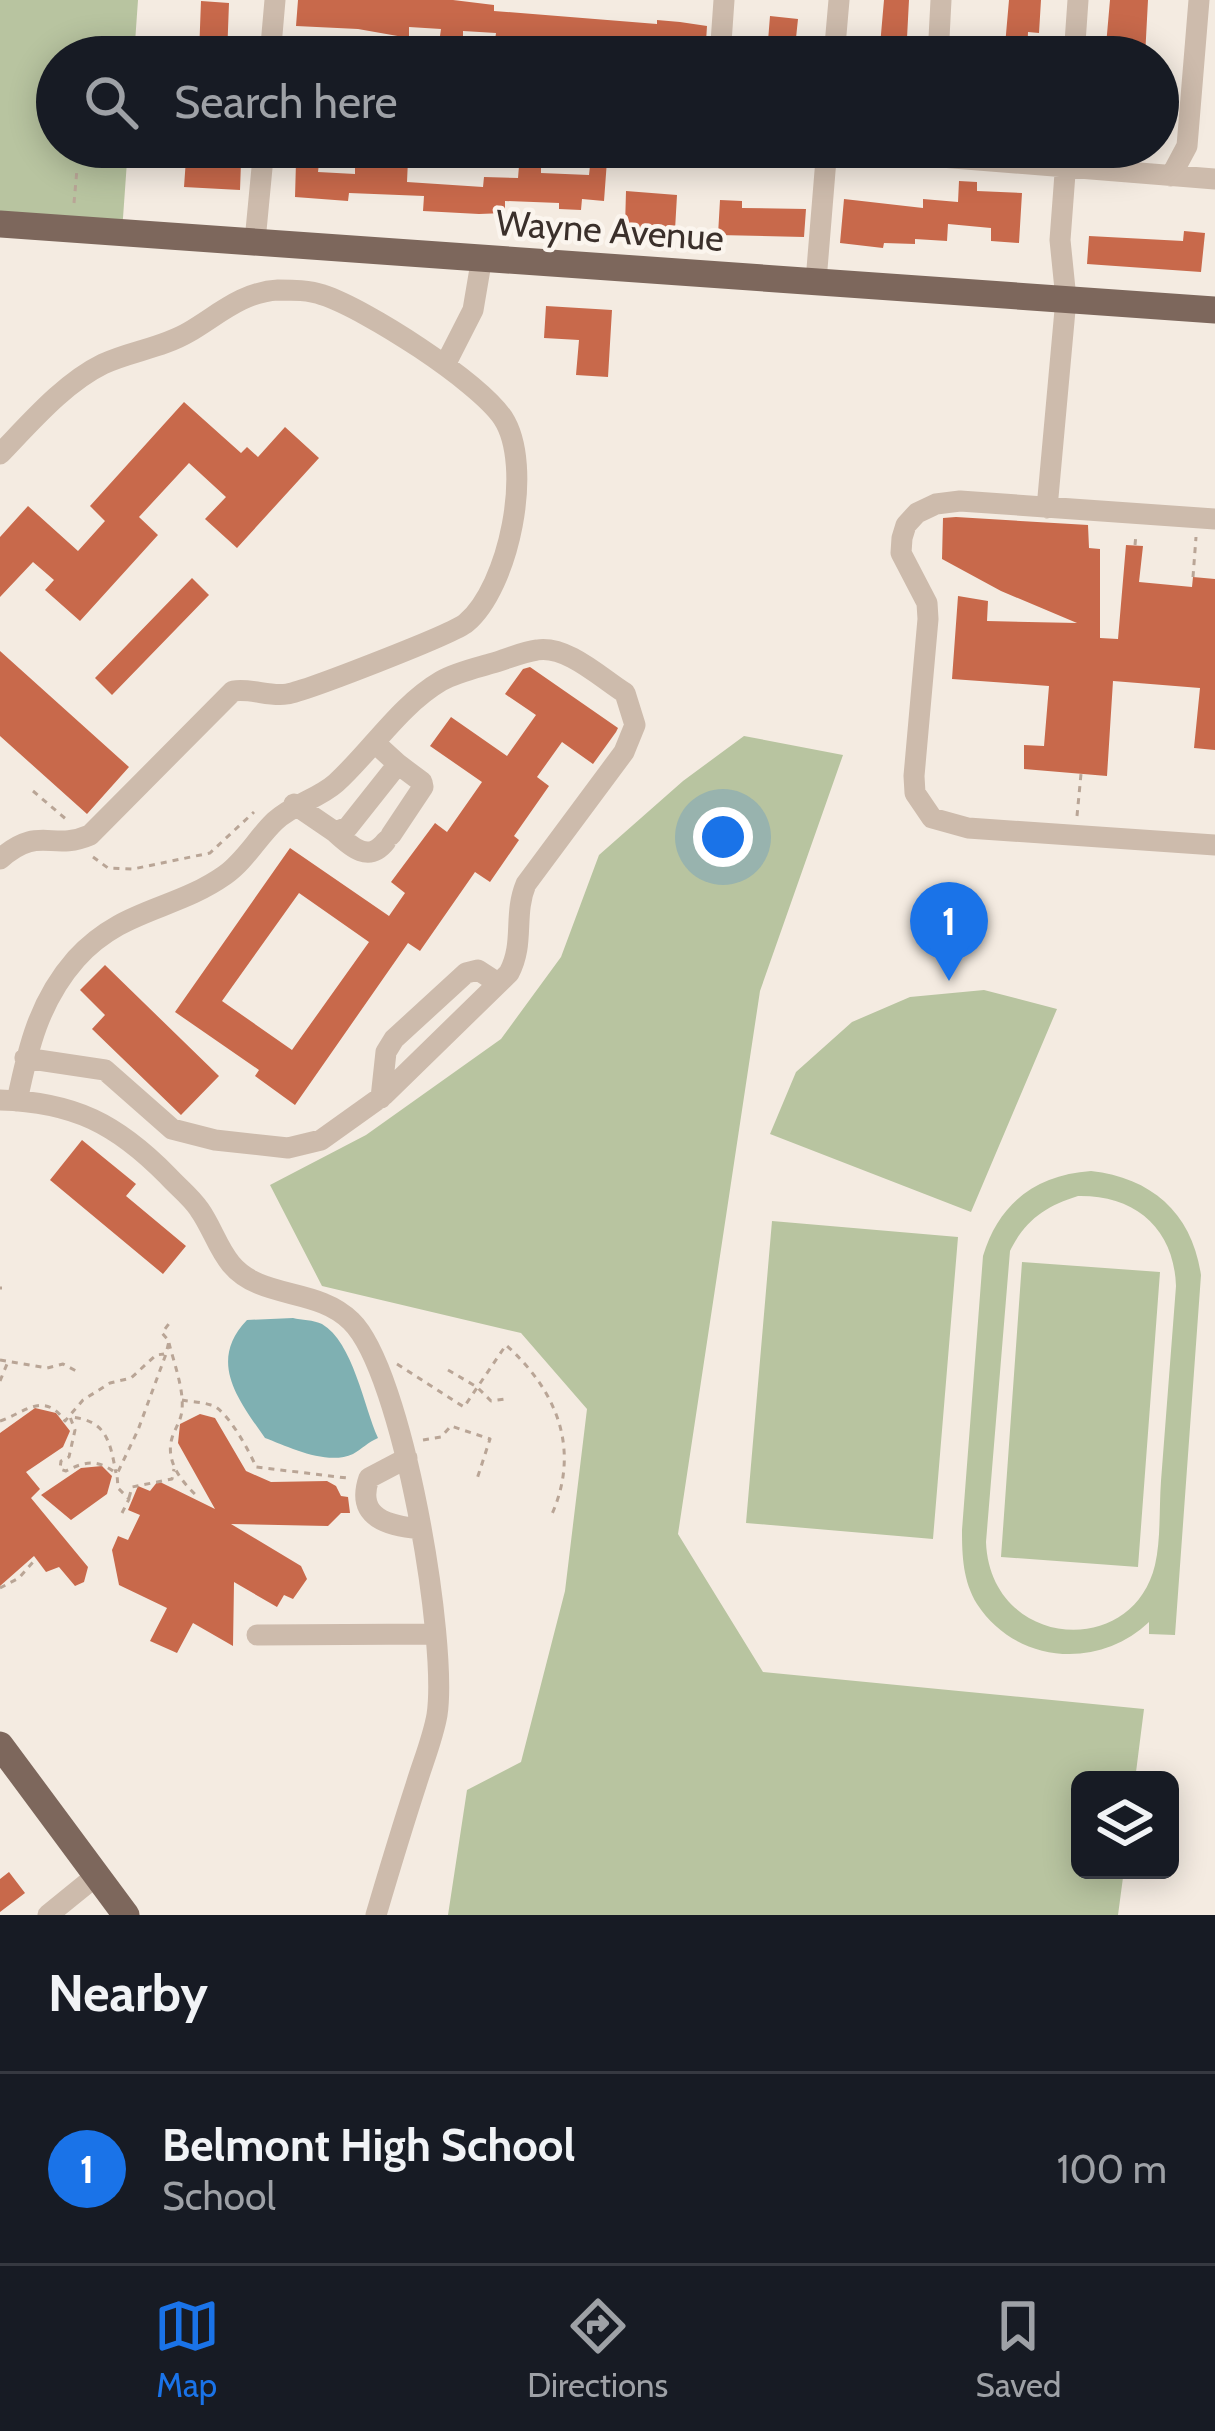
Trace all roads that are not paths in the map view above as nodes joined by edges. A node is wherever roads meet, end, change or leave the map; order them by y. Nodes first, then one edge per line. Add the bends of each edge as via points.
1 (274, 0) edge
2 (724, 0) edge
3 (838, 0) edge
4 (941, 0) edge
5 (1078, 0) edge
6 (1198, 0) edge
7 (271, 36) edge
8 (721, 36) edge
9 (835, 36) edge
10 (939, 36) edge
11 (1075, 36) edge
12 (1179, 161) edge
13 (261, 168) edge
14 (824, 168) edge
15 (1065, 168) edge
16 (1124, 168) edge
17 (1175, 168) edge
18 (1171, 176) junction
19 (1215, 179) edge
20 (0, 224) edge
21 (255, 241) junction
22 (482, 256) junction
23 (816, 281) junction
24 (1066, 299) junction
25 (1215, 310) edge
26 (445, 364) junction
27 (0, 454) edge
28 (1047, 508) junction
29 (1206, 518) edge
30 (375, 743) junction
31 (398, 764) junction
32 (294, 805) junction
33 (334, 832) junction
34 (1215, 845) edge
35 (0, 859) edge
36 (498, 983) junction
37 (26, 1058) junction
38 (381, 1097) junction
39 (8, 1100) edge
40 (405, 1451) junction
41 (422, 1529) junction
42 (434, 1634) junction
43 (256, 1635) dead end
44 (0, 1745) edge
45 (96, 1876) junction
46 (48, 1915) edge
47 (127, 1915) edge
48 (376, 1915) edge

1 - 7 street
2 - 8 street
3 - 9 street
4 - 10 street
5 - 11 street
6 - 12 street via 1187,146
13 - 21 street
14 - 23 street
15 - 24 street
16 - 18 street
17 - 18 street
18 - 19 street
20 - 21 main road, Wayne Avenue
21 - 22 main road, Wayne Avenue
22 - 23 main road, Wayne Avenue
22 - 26 street via 466,331
23 - 24 main road, Wayne Avenue
24 - 25 main road, Wayne Avenue
24 - 28 street
26 - 27 street via 321,294 274,290 99,366
26 - 35 street via 502,417 516,457 506,549 483,603 457,628 293,694 248,688 226,695 90,835 23,841
28 - 29 street
28 - 34 street via 948,502 906,525 901,553 928,619 915,793 946,825
30 - 31 street
30 - 32 street via 332,787
30 - 36 street via 442,680 540,649 559,651 626,693 635,725 624,752 526,884 519,955
31 - 33 street via 348,827
31 - 33 street via 423,787 379,851 368,854
32 - 33 street
32 - 37 street via 229,873 139,912 91,944 54,987
36 - 38 street
36 - 38 street via 478,970 466,973 394,1039
37 - 38 street via 105,1070 172,1129 248,1144 288,1148 321,1140
37 - 39 street
39 - 40 street via 99,1120 137,1145 199,1209 239,1273 328,1303 354,1323
40 - 41 street
40 - 41 street via 368,1478 365,1498 375,1519
41 - 42 street
42 - 43 street
42 - 48 street via 436,1719
44 - 45 main road
45 - 46 street
45 - 47 main road

